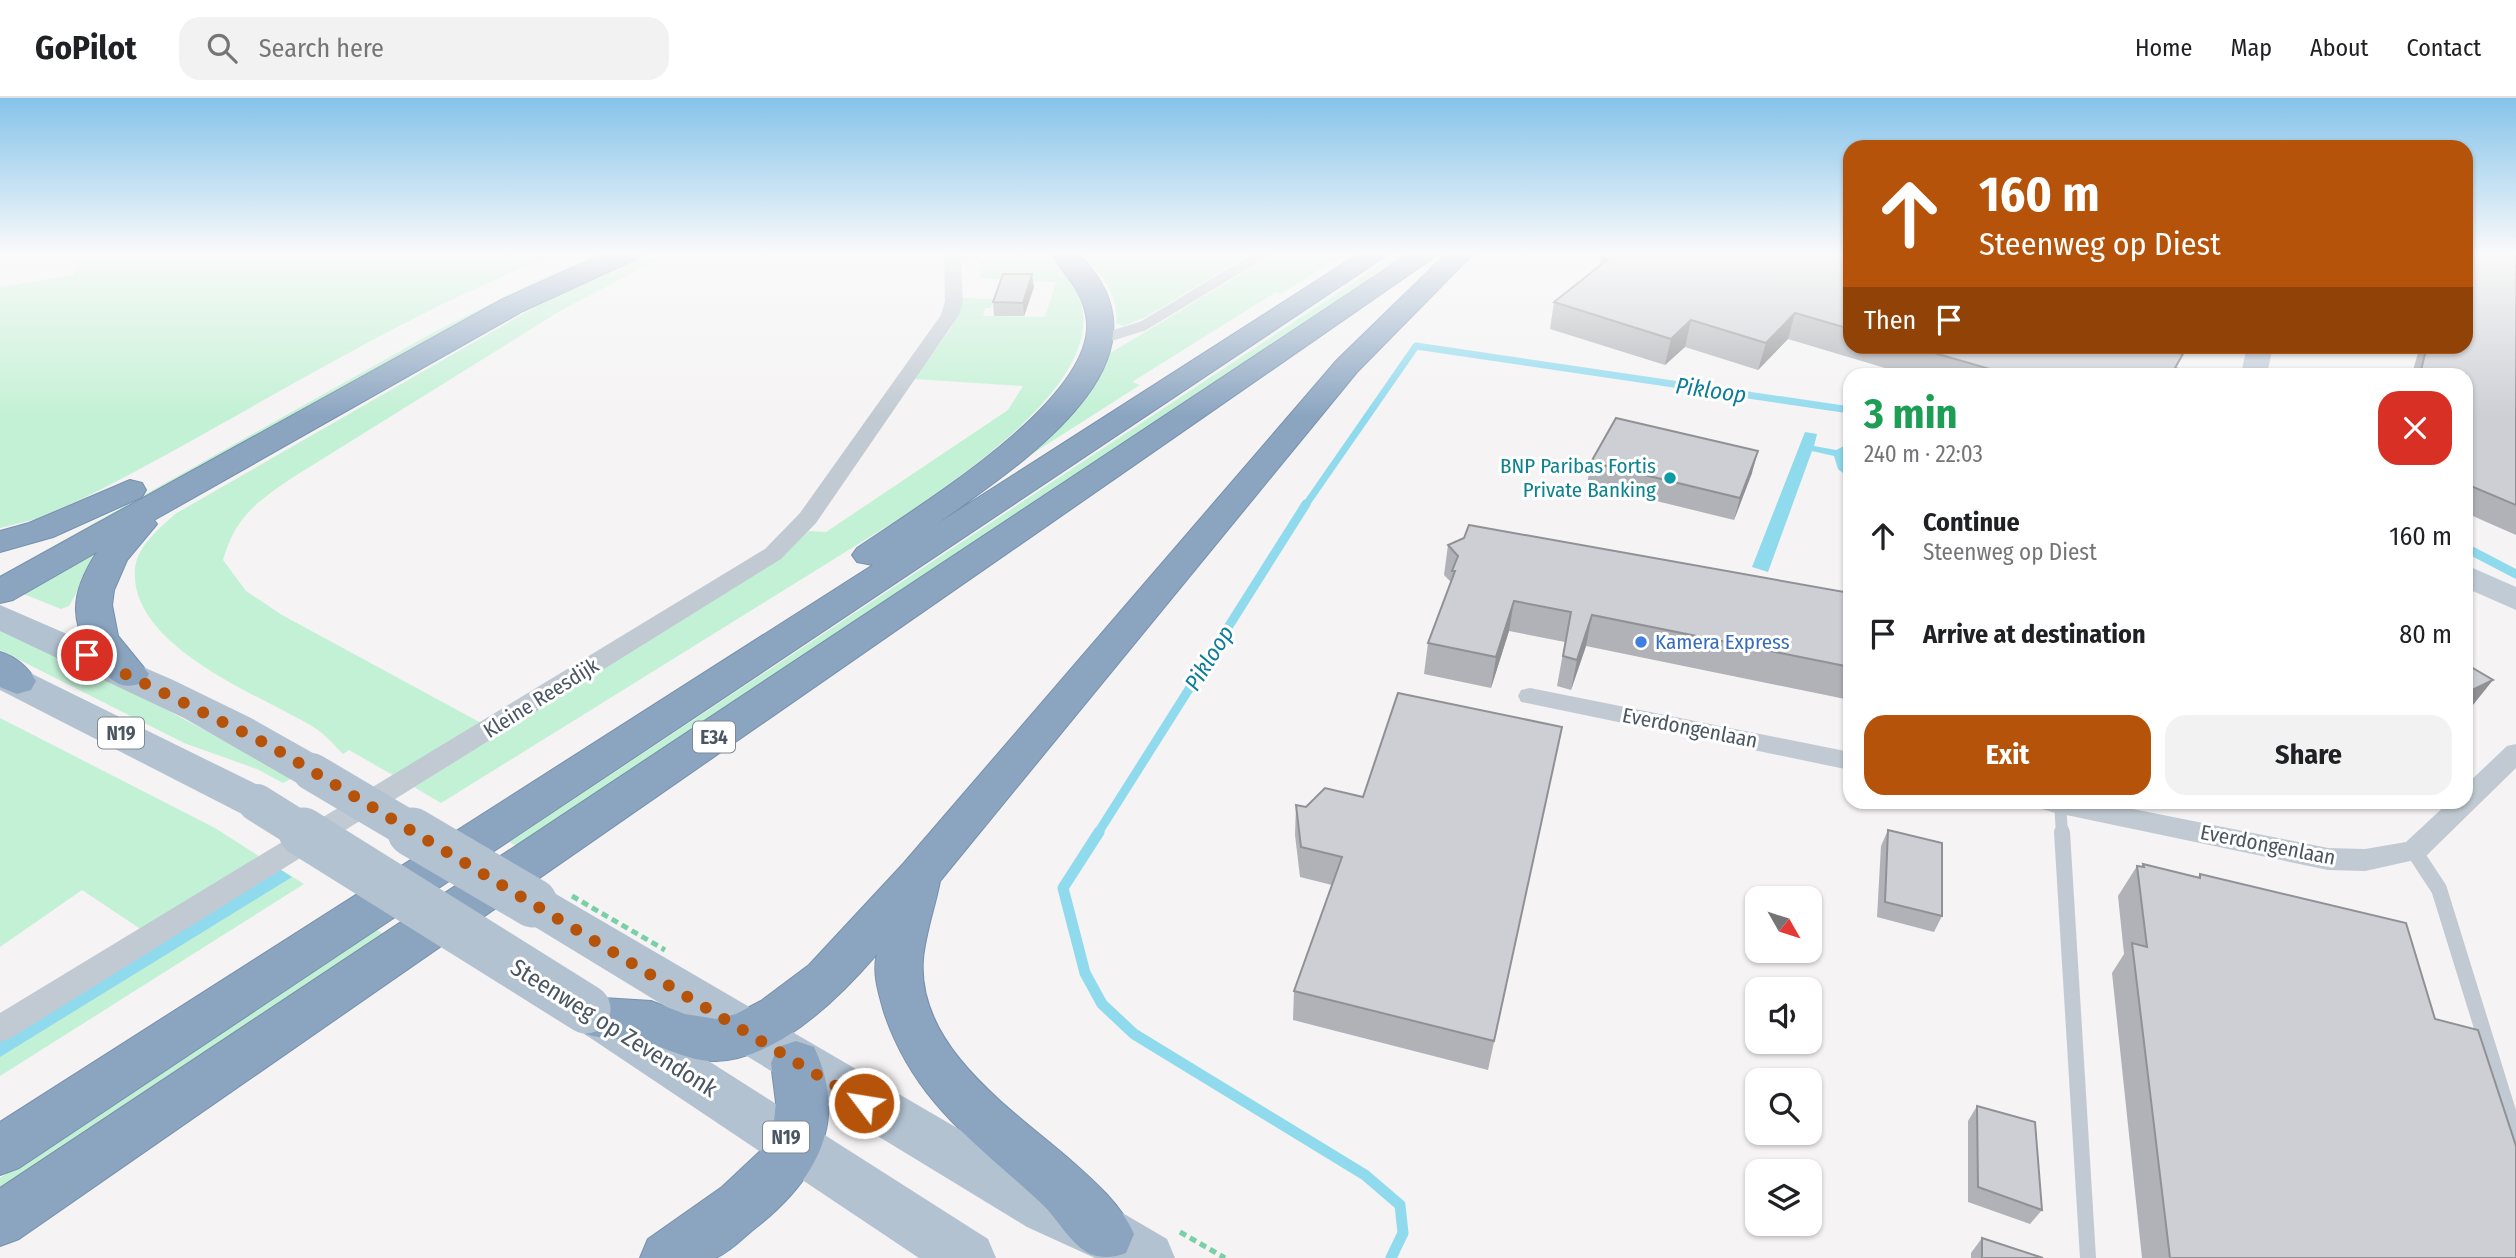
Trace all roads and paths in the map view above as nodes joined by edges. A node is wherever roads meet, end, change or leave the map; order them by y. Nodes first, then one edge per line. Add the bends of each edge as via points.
1 (461, 307) edge
2 (509, 307) edge
3 (952, 307) edge
4 (1097, 307) edge
5 (1174, 307) edge
6 (1295, 307) edge
7 (1348, 307) edge
8 (1404, 307) edge
9 (1101, 339) junction
10 (131, 489) junction
11 (174, 495) junction
12 (0, 542) edge
13 (0, 567) edge
14 (2473, 578) edge
15 (0, 592) edge
16 (2516, 600) edge
17 (0, 617) edge
18 (6, 673) edge
19 (130, 674) junction
20 (1530, 696) dead end
21 (2514, 759) edge
22 (1843, 760) edge
23 (592, 765) junction
24 (2473, 795) edge
25 (2056, 809) edge
26 (2089, 809) edge
27 (2458, 809) edge
28 (2414, 851) junction
29 (919, 876) junction
30 (594, 1014) junction
31 (0, 1029) edge
32 (746, 1032) junction
33 (796, 1063) junction
34 (2516, 1137) edge
35 (798, 1144) junction
36 (0, 1151) edge
37 (0, 1220) edge
38 (1126, 1246) edge
39 (668, 1258) edge
40 (968, 1258) edge
41 (2088, 1258) edge

1 - 10 highway
2 - 11 highway
3 - 31 street, Kleine Reesdijk via 808,518 773,554
4 - 9 highway via 1103,323
5 - 9 lane via 1143,326
6 - 23 highway, E34
7 - 37 highway, E34
8 - 29 highway via 1347,366
9 - 23 highway via 1098,354 1079,386 985,473 703,670
10 - 12 highway via 41,530
10 - 13 highway
11 - 15 highway
11 - 19 highway via 116,549 96,593 99,635
14 - 16 street
17 - 19 main road
18 - 30 main road, Steenweg op Zevendonk / N19, bridge via 257,803
19 - 32 main road, bridge via 269,745
20 - 22 street, Everdongenlaan
21 - 24 street
23 - 36 highway, E34
25 - 41 lane
26 - 28 street, Everdongenlaan via 2328,859 2365,860
27 - 28 street
28 - 34 lane via 2439,889
29 - 32 highway via 826,979 778,1016
29 - 38 highway via 899,960 902,992 936,1069 957,1094
30 - 32 highway via 651,1022 681,1035 716,1040
30 - 35 main road, Steenweg op Zevendonk / N19
32 - 33 main road
33 - 35 highway via 804,1100
33 - 38 main road via 1046,1209
35 - 39 highway via 766,1187
35 - 40 main road, Steenweg op Zevendonk / N19

